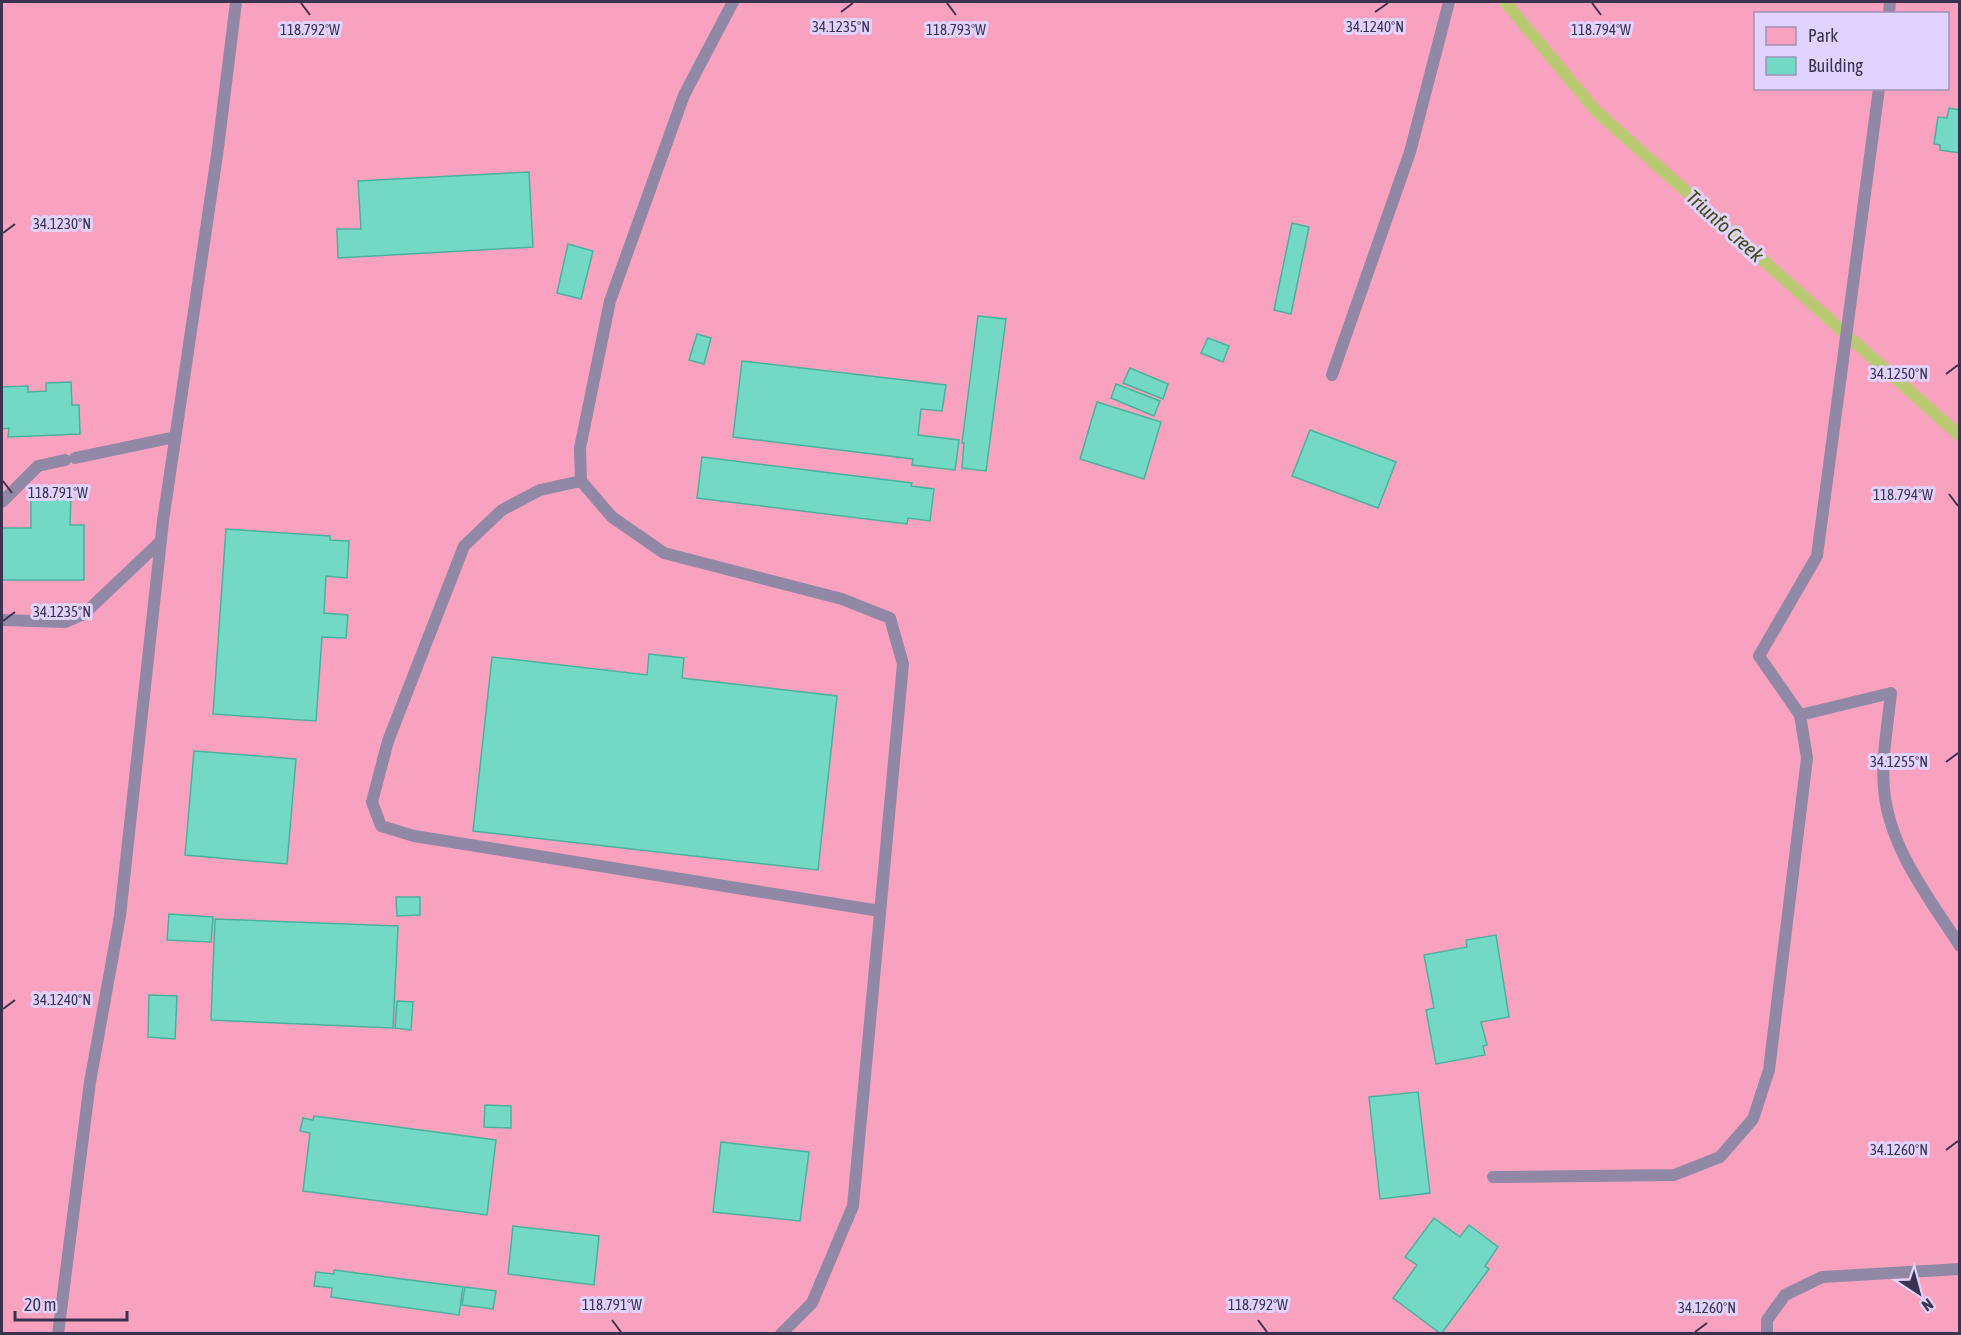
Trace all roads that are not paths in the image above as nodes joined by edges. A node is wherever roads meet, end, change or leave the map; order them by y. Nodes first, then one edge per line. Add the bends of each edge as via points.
1 (236, 2) edge
2 (733, 2) edge
3 (1449, 2) edge
4 (1879, 90) edge
5 (1332, 375) dead end
6 (175, 437) junction
7 (580, 481) junction
8 (2, 502) edge
9 (161, 541) junction
10 (2, 620) edge
11 (1800, 715) junction
12 (880, 911) junction
13 (1959, 946) edge
14 (1493, 1177) dead end
15 (1959, 1269) edge
16 (58, 1334) edge
17 (782, 1334) edge
18 (1767, 1334) edge

1 - 6 lane
2 - 7 lane via 684,95 610,301 580,448
3 - 5 lane via 1410,152
4 - 11 lane via 1816,556 1759,656
6 - 8 lane via 38,466
6 - 9 lane
7 - 12 lane via 612,517 664,553 842,599 890,618 903,664
7 - 12 lane via 540,490 502,510 464,546 388,741 372,802 381,826 425,838
9 - 10 lane via 84,614 65,622
9 - 16 lane via 120,916 90,1082
11 - 13 lane via 1890,693 1884,789 1893,831 1910,868
11 - 14 lane via 1807,758 1769,1070 1753,1119 1720,1157 1674,1175
12 - 17 lane via 853,1206 812,1303
15 - 18 lane via 1822,1277 1785,1295 1767,1320

